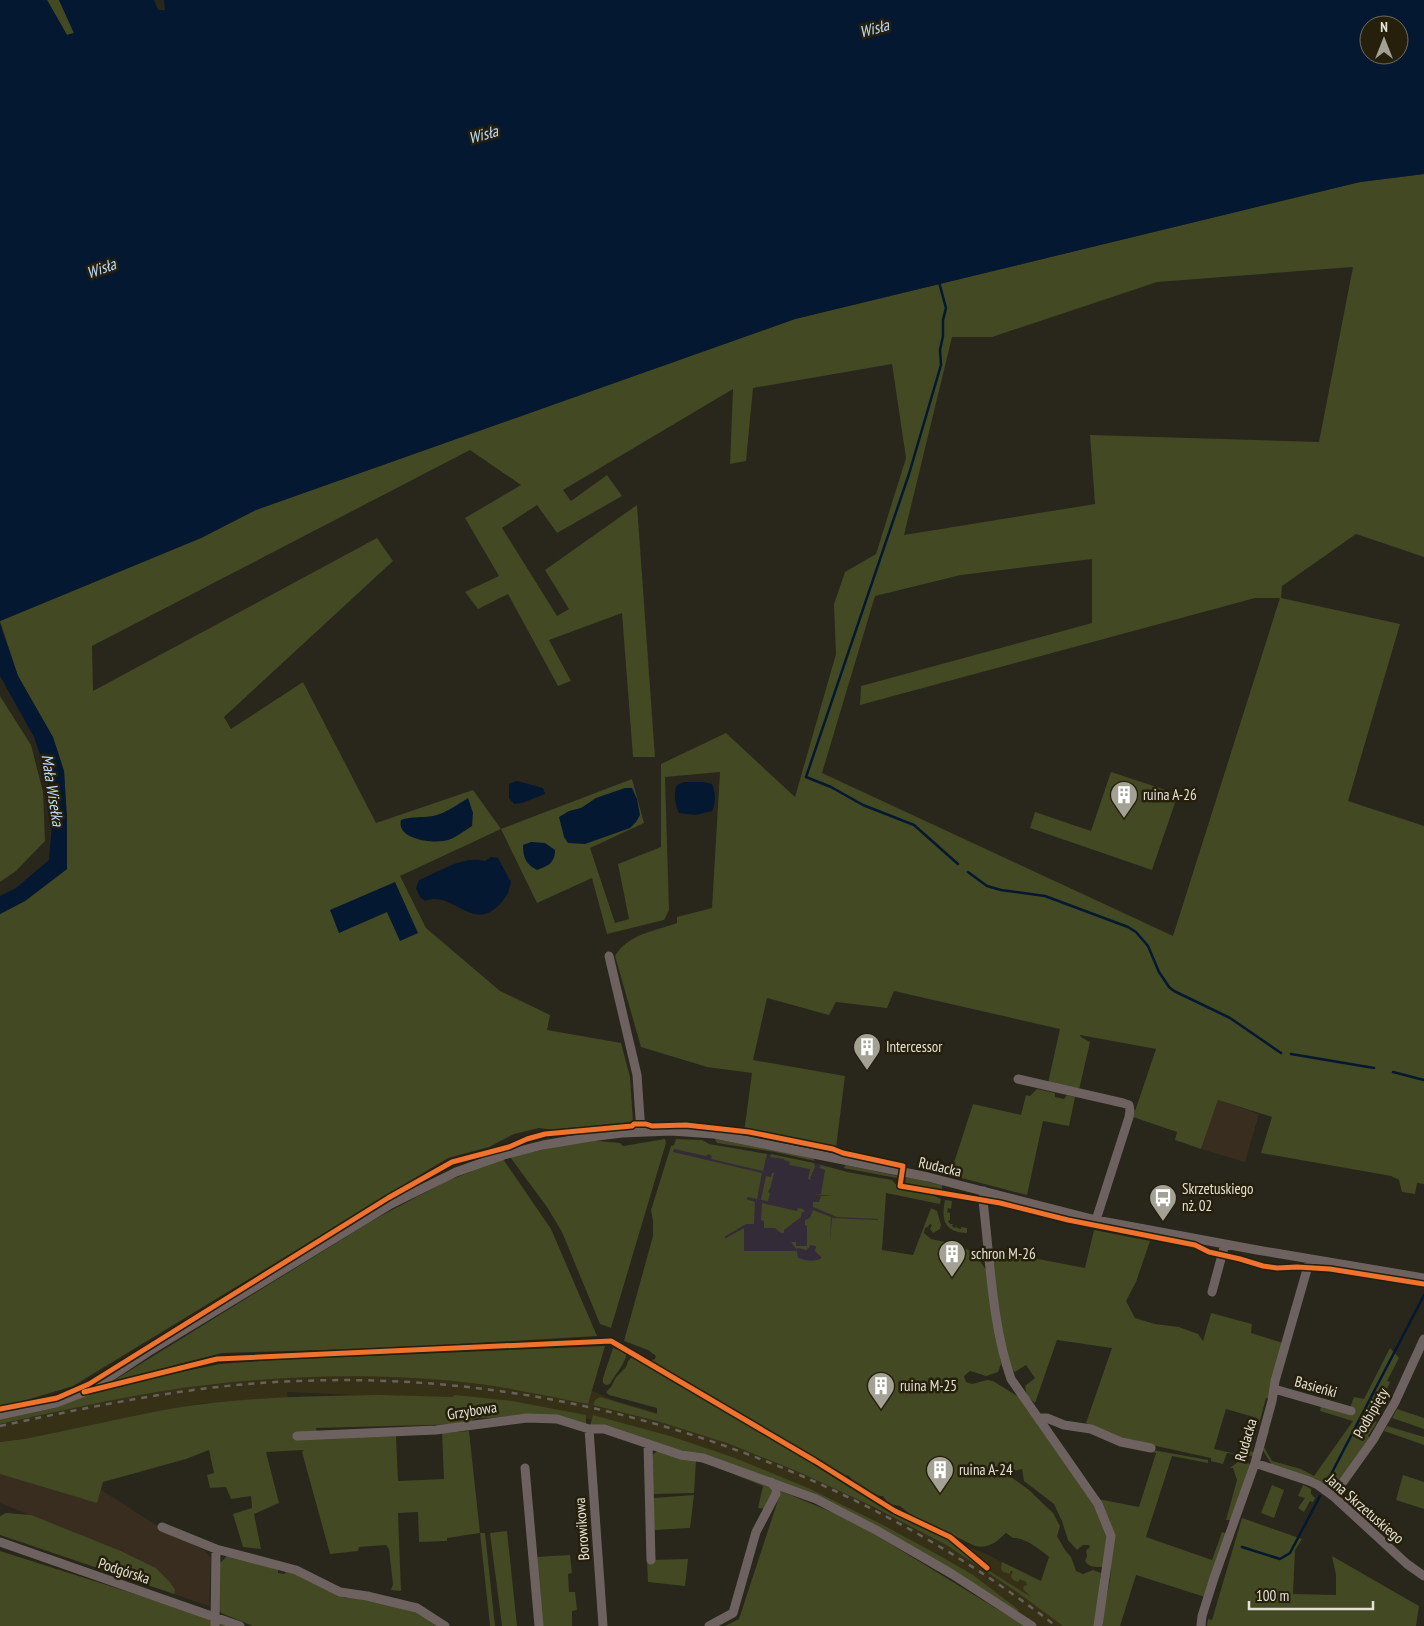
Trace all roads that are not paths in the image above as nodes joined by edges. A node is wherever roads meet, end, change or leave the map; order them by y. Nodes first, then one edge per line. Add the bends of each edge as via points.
1 (609, 956) dead end
2 (1018, 1080) dead end
3 (641, 1132) junction
4 (984, 1191) junction
5 (1096, 1220) junction
6 (1225, 1244) junction
7 (1310, 1259) junction
8 (1424, 1278) edge
9 (1212, 1292) dead end
10 (1424, 1339) edge
11 (1274, 1390) junction
12 (1351, 1411) dead end
13 (0, 1415) edge
14 (1040, 1421) junction
15 (588, 1429) junction
16 (297, 1436) dead end
17 (648, 1444) junction
18 (1151, 1448) dead end
19 (1255, 1463) junction
20 (525, 1468) dead end
21 (770, 1482) junction
22 (1333, 1496) junction
23 (162, 1527) dead end
24 (0, 1542) edge
25 (216, 1549) junction
26 (651, 1560) dead end
27 (1424, 1576) edge
28 (215, 1621) edge
29 (240, 1626) edge
30 (445, 1626) edge
31 (538, 1626) edge
32 (603, 1626) edge
33 (709, 1626) edge
34 (1032, 1626) edge
35 (1098, 1626) edge
36 (1201, 1626) edge

1 - 3 street via 637,1075
2 - 5 street via 1129,1106 1129,1117
3 - 4 street, Rudacka via 714,1134
3 - 13 street, Rudacka via 543,1145 456,1172 391,1204 92,1389 56,1403
4 - 5 street, Rudacka
4 - 14 street via 998,1329 1005,1362 1011,1380
5 - 6 street, Rudacka
6 - 7 street, Rudacka
6 - 9 street
7 - 8 street, Rudacka
7 - 11 street, Rudacka
10 - 22 street, Podbipięty via 1395,1402 1373,1440
11 - 12 street, Basieńki
11 - 19 street, Rudacka
14 - 18 street via 1047,1418 1060,1424 1091,1429 1121,1442
14 - 35 street via 1098,1504 1111,1536
15 - 16 street, Grzybowa via 557,1419 527,1418 436,1430
15 - 17 street, Grzybowa via 604,1429
15 - 32 street, Borowikowa
17 - 21 street, Grzybowa via 680,1455 703,1458
17 - 26 street
19 - 22 street, Jana Skrzetuskiego via 1309,1481
19 - 36 street, Rudacka via 1214,1578
20 - 31 street
21 - 33 street via 776,1494 756,1532 733,1613
21 - 34 street, Grzybowa via 816,1500 876,1530
22 - 27 street, Jana Skrzetuskiego
23 - 25 street
24 - 28 street, Podgórska
25 - 28 street
25 - 30 street via 296,1570 340,1592 417,1608
28 - 29 street, Podgórska

